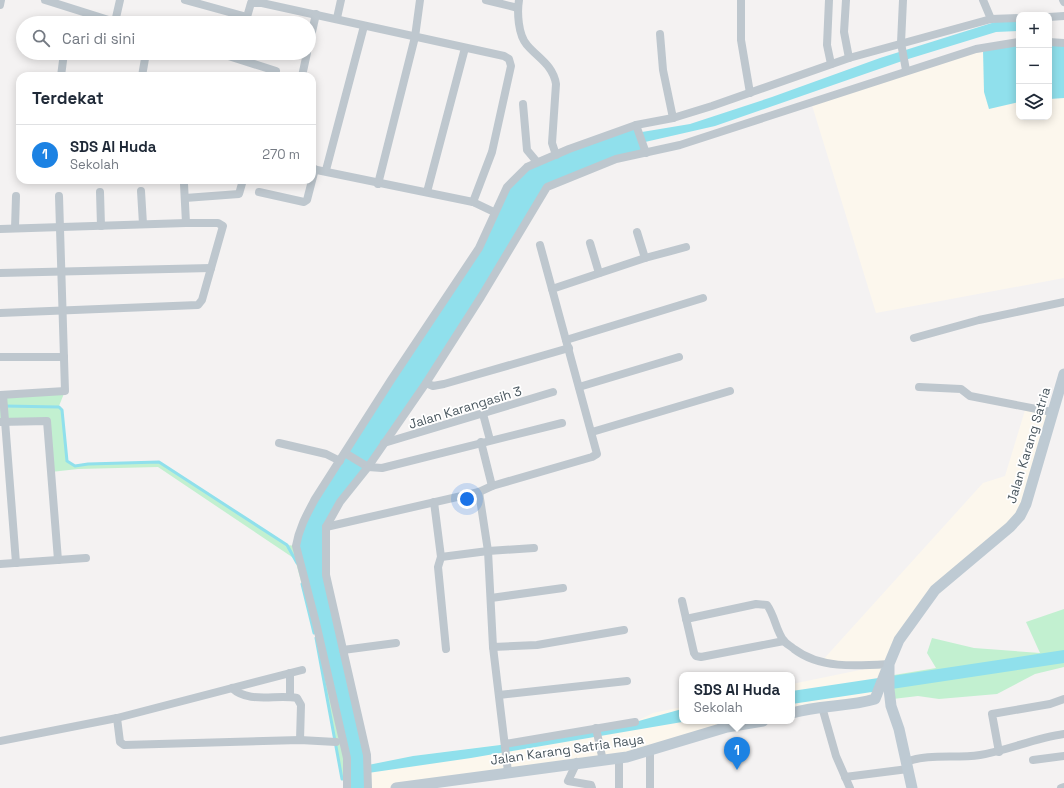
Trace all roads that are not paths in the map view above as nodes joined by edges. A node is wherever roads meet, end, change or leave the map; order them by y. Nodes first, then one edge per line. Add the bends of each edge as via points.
1 (1, 0) edge
2 (45, 0) edge
3 (120, 0) edge
4 (185, 0) edge
5 (340, 0) edge
6 (420, 0) edge
7 (486, 0) edge
8 (741, 0) edge
9 (828, 0) edge
10 (846, 0) edge
11 (903, 0) edge
12 (983, 0) edge
13 (197, 2) edge
14 (262, 2) edge
15 (518, 4) edge
16 (0, 5) edge
17 (316, 14) joint
18 (97, 16) edge
19 (118, 16) edge
20 (244, 16) edge
21 (247, 16) edge
22 (1064, 16) edge
23 (1052, 17) edge
24 (337, 18) junction
25 (1016, 18) edge
26 (991, 19) junction
27 (364, 26) junction
28 (660, 34) dead end
29 (415, 37) junction
30 (1016, 42) edge
31 (1052, 42) edge
32 (901, 43) junction
33 (1064, 43) edge
34 (464, 48) junction
35 (849, 58) junction
36 (63, 60) edge
37 (145, 60) edge
38 (241, 60) edge
39 (305, 60) edge
40 (831, 64) junction
41 (905, 66) junction
42 (276, 71) dead end
43 (62, 72) edge
44 (143, 72) edge
45 (303, 72) edge
46 (750, 93) junction
47 (523, 104) dead end
48 (673, 118) junction
49 (636, 125) junction
50 (646, 153) junction
51 (556, 155) junction
52 (537, 162) junction
53 (316, 169) edge
54 (326, 170) junction
55 (184, 184) dead end
56 (242, 184) edge
57 (311, 184) edge
58 (378, 184) junction
59 (141, 191) dead end
60 (100, 192) dead end
61 (259, 192) dead end
62 (427, 192) junction
63 (16, 196) dead end
64 (59, 196) dead end
65 (185, 198) junction
66 (473, 202) junction
67 (494, 212) junction
68 (186, 223) junction
69 (143, 224) junction
70 (101, 226) junction
71 (60, 227) junction
72 (15, 228) junction
73 (0, 229) edge
74 (637, 232) dead end
75 (590, 243) dead end
76 (540, 245) dead end
77 (686, 246) dead end
78 (645, 258) junction
79 (211, 268) junction
80 (61, 272) junction
81 (0, 273) edge
82 (599, 273) junction
83 (552, 289) junction
84 (703, 298) dead end
85 (1064, 302) edge
86 (62, 311) junction
87 (0, 313) edge
88 (914, 338) dead end
89 (566, 340) junction
90 (569, 348) junction
91 (0, 357) edge
92 (64, 357) junction
93 (679, 357) dead end
94 (1064, 374) edge
95 (426, 383) junction
96 (579, 387) junction
97 (919, 388) dead end
98 (730, 391) dead end
99 (553, 392) dead end
100 (1, 395) edge
101 (1052, 412) junction
102 (483, 414) junction
103 (3, 420) edge
104 (562, 423) dead end
105 (592, 432) junction
106 (490, 440) junction
107 (481, 442) junction
108 (279, 443) dead end
109 (384, 443) junction
110 (345, 453) junction
111 (340, 461) junction
112 (368, 467) junction
113 (492, 486) junction
114 (479, 492) junction
115 (434, 502) junction
116 (326, 527) junction
117 (534, 548) dead end
118 (488, 551) junction
119 (441, 557) junction
120 (86, 558) dead end
121 (58, 560) junction
122 (16, 563) junction
123 (0, 564) edge
124 (563, 588) dead end
125 (491, 598) junction
126 (682, 601) dead end
127 (686, 619) junction
128 (624, 630) dead end
129 (784, 641) junction
130 (396, 643) dead end
131 (493, 647) junction
132 (446, 649) dead end
133 (343, 650) junction
134 (889, 664) junction
135 (302, 670) dead end
136 (290, 673) junction
137 (627, 681) dead end
138 (232, 688) junction
139 (499, 694) junction
140 (290, 697) junction
141 (1064, 699) edge
142 (891, 706) junction
143 (822, 707) junction
144 (795, 712) edge
145 (117, 718) junction
146 (635, 722) dead end
147 (744, 724) edge
148 (596, 728) junction
149 (1064, 734) edge
150 (300, 740) junction
151 (0, 741) edge
152 (336, 742) dead end
153 (505, 744) junction
154 (650, 752) junction
155 (999, 752) junction
156 (1064, 756) edge
157 (619, 758) junction
158 (1034, 760) dead end
159 (603, 761) junction
160 (577, 762) junction
161 (907, 765) junction
162 (508, 772) junction
163 (845, 777) junction
164 (1064, 787) edge
165 (347, 788) edge
166 (368, 788) edge
167 (396, 788) edge
168 (592, 788) edge
169 (620, 788) edge
170 (650, 788) edge
171 (850, 788) edge
172 (912, 788) edge
173 (1061, 788) edge

1 - 16 street
2 - 18 street
3 - 19 street
4 - 13 street
5 - 24 street
6 - 29 street
7 - 15 street
8 - 46 street via 741,40
9 - 40 street via 826,44
10 - 35 street via 844,32
11 - 32 street
12 - 26 street
13 - 20 street
14 - 17 street
14 - 21 street via 251,3
15 - 51 street via 522,38 554,74 556,84 552,143
17 - 24 street
22 - 23 street
24 - 27 street
25 - 26 street
26 - 32 street
27 - 29 street
27 - 54 street
28 - 48 street via 663,70
29 - 34 street
29 - 58 street
30 - 41 street
31 - 33 street
32 - 35 street
32 - 41 street
34 - 62 street
34 - 66 street via 504,56 509,59 511,66 492,152
35 - 40 street
36 - 43 street
37 - 44 street
38 - 42 street
39 - 45 street
40 - 46 street
41 - 50 street via 721,132
46 - 48 street
47 - 52 street via 527,150
48 - 49 street
49 - 50 street
49 - 51 street
50 - 95 street via 616,159 547,186
51 - 52 street
52 - 67 street via 527,166 507,187
53 - 54 street
54 - 58 street
55 - 65 street
56 - 65 street via 239,194
57 - 61 street via 307,200 304,202
58 - 62 street
59 - 69 street
60 - 70 street
62 - 66 street
63 - 72 street
64 - 71 street
65 - 68 street
66 - 67 street
67 - 110 street via 488,232 479,248
68 - 69 street
68 - 79 street via 223,224
69 - 70 street
70 - 71 street
71 - 72 street
71 - 80 street
72 - 73 street
74 - 78 street
75 - 82 street
76 - 83 street
77 - 78 street
78 - 82 street
79 - 80 street
79 - 86 street via 202,300 198,305
80 - 81 street
80 - 86 street
82 - 83 street
83 - 89 street
84 - 89 street
85 - 88 street via 979,320
86 - 87 street
86 - 92 street
89 - 90 street
90 - 95 street via 444,384 433,386
90 - 96 street
91 - 92 street
92 - 100 street via 65,391
93 - 96 street
94 - 101 street, Jalan Karang Satria
95 - 109 street
96 - 105 street
97 - 101 street via 961,389 970,396
98 - 105 street
99 - 102 street, Jalan Karangasih 3
100 - 103 street via 4,406
101 - 134 street, Jalan Karang Satria via 1026,504 1020,516 935,590 899,640
102 - 106 street
102 - 109 street, Jalan Karangasih 3
103 - 121 street via 47,421
103 - 122 street
104 - 106 street
105 - 113 street via 597,454 592,457
106 - 107 street
107 - 112 street via 382,468
107 - 113 street
108 - 111 street via 326,454
109 - 112 street
110 - 111 street
110 - 112 street
111 - 165 street via 305,517 296,546 347,758
112 - 116 street via 340,502
113 - 114 street
114 - 115 street
114 - 118 street
115 - 116 street
115 - 119 street
116 - 133 street via 326,575
117 - 118 street
118 - 119 street
118 - 125 street
119 - 132 street via 438,567
120 - 121 street
121 - 122 street
122 - 123 street
124 - 125 street
125 - 131 street
126 - 127 street
127 - 129 street via 756,604 767,605
127 - 129 street via 696,656
128 - 131 street via 537,645
129 - 134 street via 802,655 821,662 859,666
130 - 133 street
131 - 139 street
133 - 166 street via 367,755
134 - 142 street, Jalan Karang Satria
134 - 143 street via 875,699 859,704
135 - 136 street
136 - 138 street
136 - 140 street
137 - 139 street
138 - 140 street via 254,697
138 - 145 street
139 - 153 street
140 - 150 street via 297,698 302,705
141 - 155 street via 1050,704 992,714
142 - 143 street
142 - 161 street, Jalan Karang Satria
143 - 144 street
143 - 163 street
145 - 150 street via 120,742 124,745
145 - 151 street
146 - 148 street
147 - 154 street, Jalan Karang Satria Raya via 726,727
148 - 153 street
148 - 159 street
149 - 155 street via 1041,737
150 - 152 street
153 - 162 street
154 - 157 street, Jalan Karang Satria Raya
154 - 170 street
155 - 161 street via 977,756 920,757
156 - 158 street
157 - 159 street, Jalan Karang Satria Raya
157 - 169 street
159 - 160 street, Jalan Karang Satria Raya
160 - 162 street, Jalan Karang Satria Raya
160 - 168 street via 568,781 591,785
161 - 163 street
161 - 172 street, Jalan Karang Satria
162 - 167 street, Jalan Karang Satria Raya
163 - 171 street
164 - 173 street

